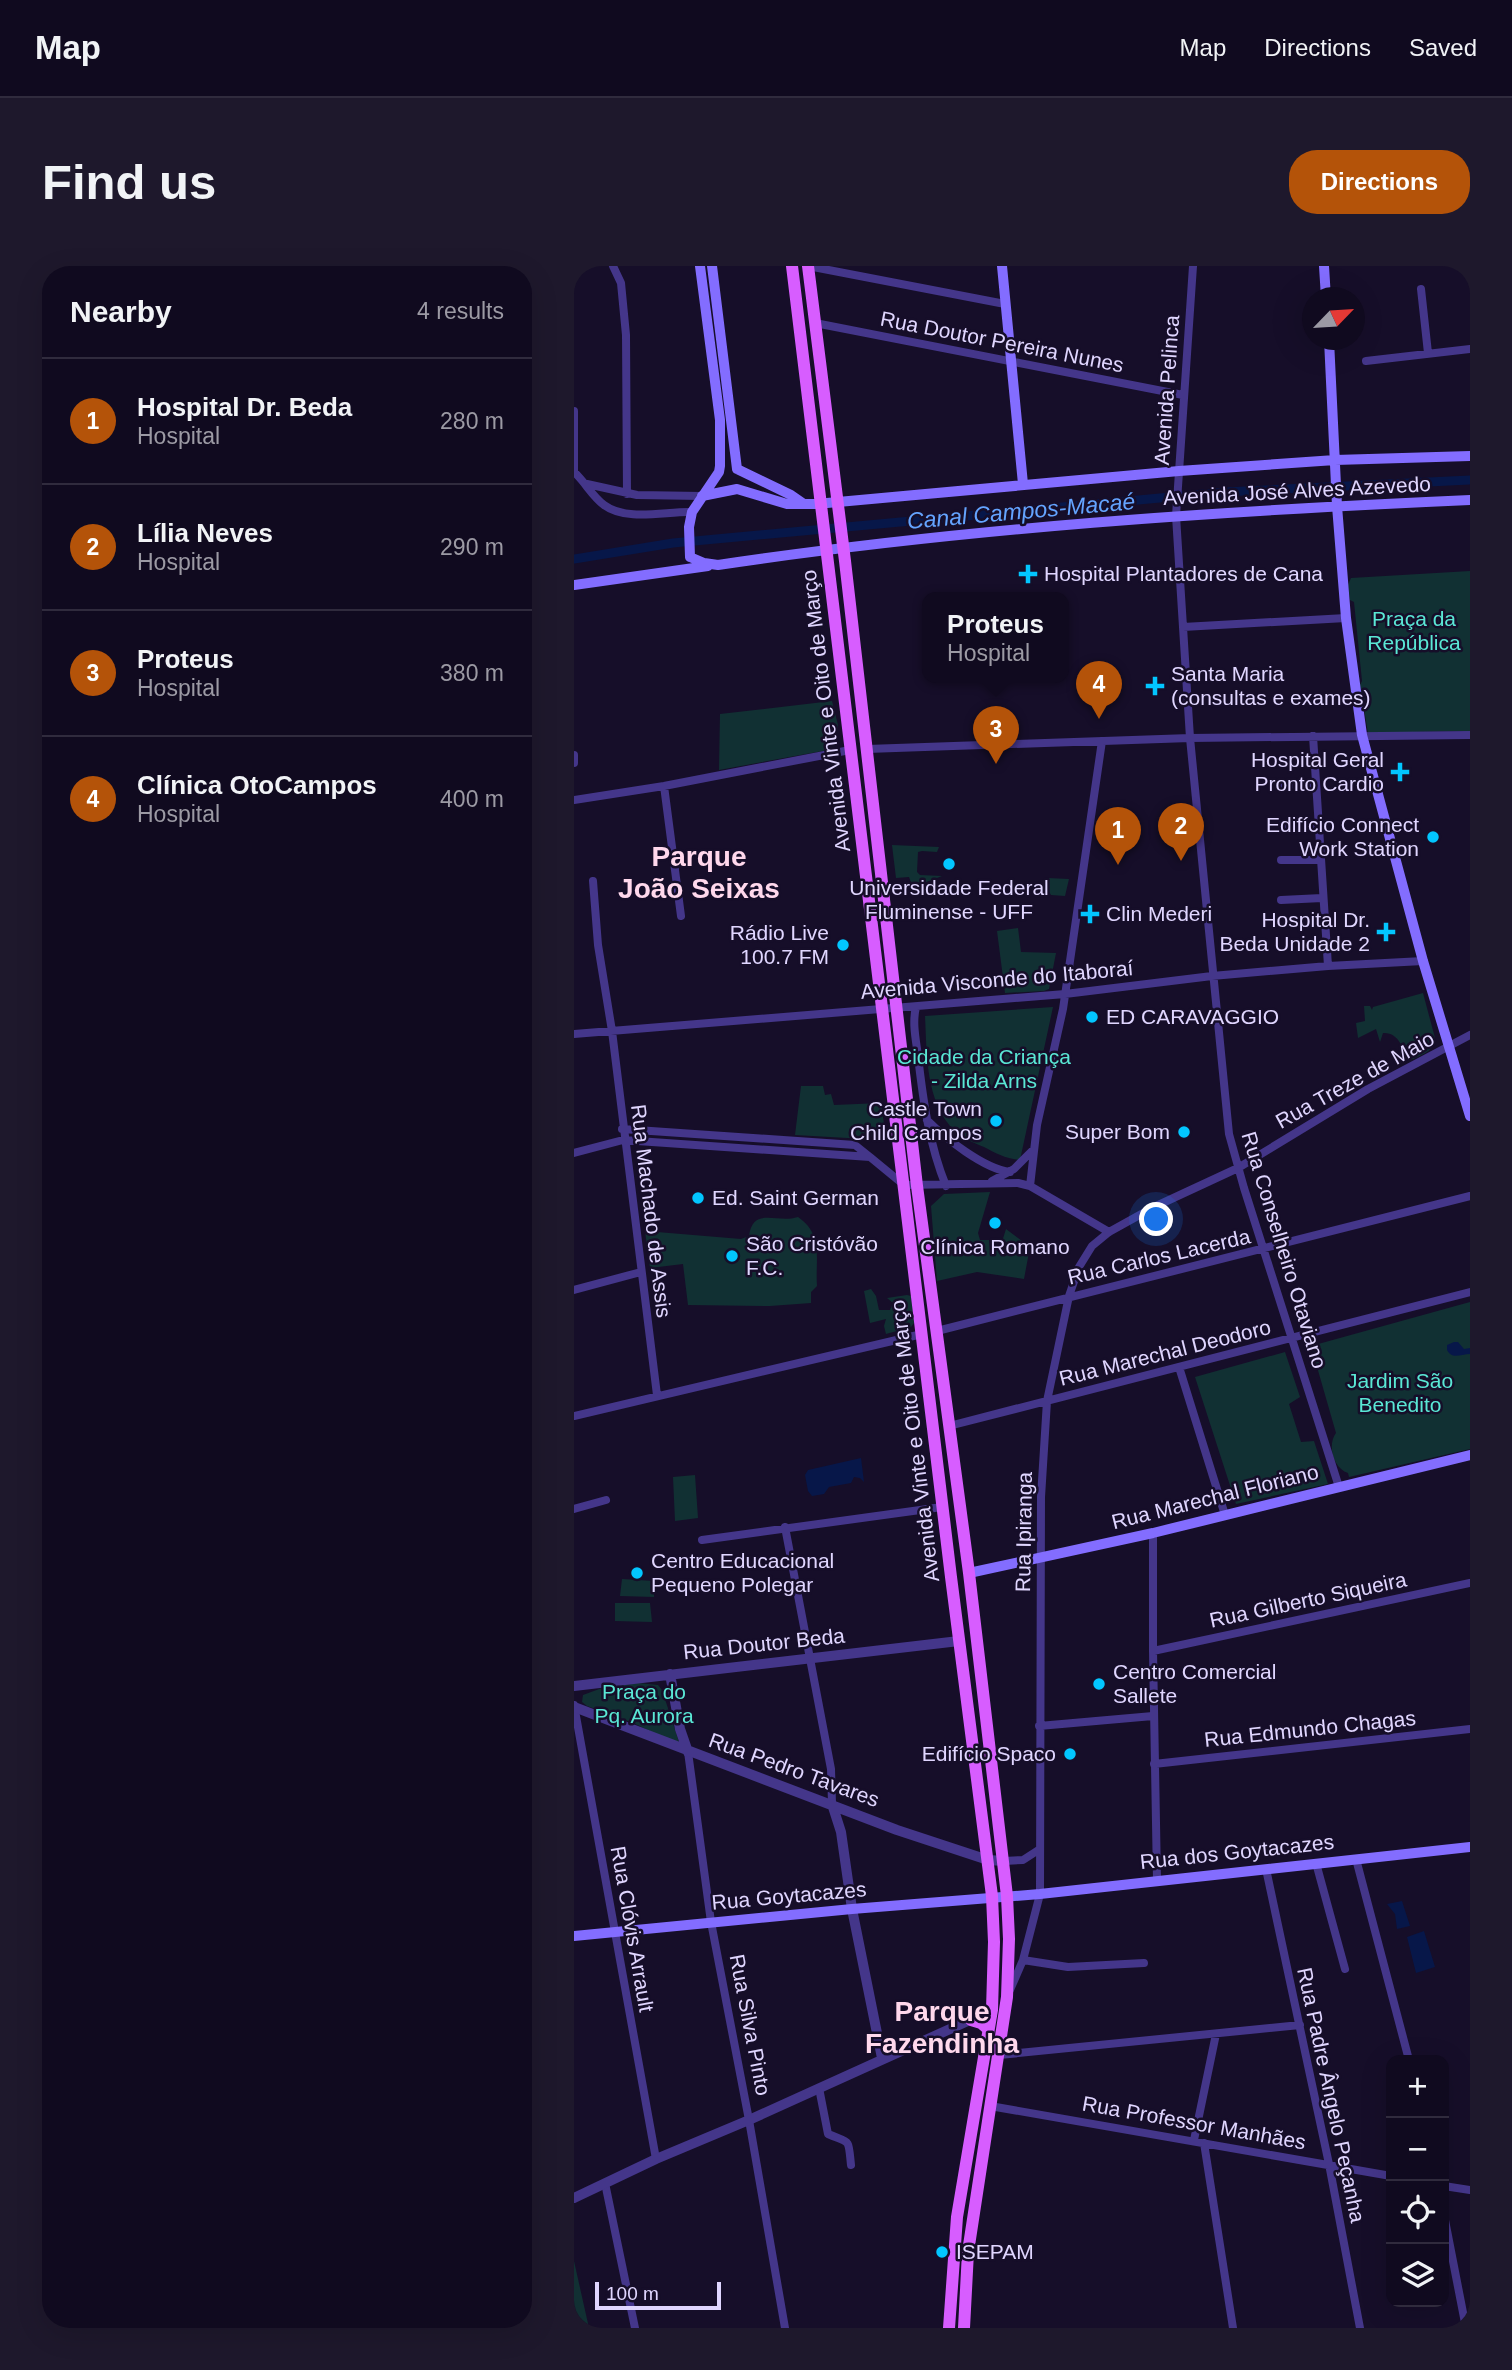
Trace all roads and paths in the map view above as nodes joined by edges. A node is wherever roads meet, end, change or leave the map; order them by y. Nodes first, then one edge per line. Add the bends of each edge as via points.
1 (613, 266) edge
2 (701, 266) edge
3 (712, 266) edge
4 (792, 266) edge
5 (808, 266) edge
6 (1002, 266) edge
7 (1193, 266) edge
8 (1324, 266) edge
9 (1325, 287) edge
10 (1421, 289) dead end
11 (1005, 304) junction
12 (815, 323) junction
13 (1470, 349) edge
14 (1330, 350) edge
15 (1428, 353) junction
16 (1366, 361) dead end
17 (1011, 362) junction
18 (1183, 395) junction
19 (574, 411) edge
20 (574, 423) edge
21 (1470, 456) edge
22 (1335, 460) junction
23 (720, 466) junction
24 (737, 469) junction
25 (1179, 471) junction
26 (587, 484) junction
27 (1023, 484) junction
28 (627, 494) junction
29 (637, 495) junction
30 (702, 496) junction
31 (1470, 500) edge
32 (804, 505) junction
33 (838, 506) junction
34 (1337, 506) junction
35 (821, 509) junction
36 (692, 512) junction
37 (638, 513) junction
38 (1176, 516) junction
39 (843, 541) junction
40 (826, 544) junction
41 (690, 553) junction
42 (718, 565) junction
43 (666, 570) junction
44 (574, 585) edge
45 (1346, 618) junction
46 (1183, 627) junction
47 (1362, 735) junction
48 (1470, 735) edge
49 (1313, 736) junction
50 (1190, 738) junction
51 (1102, 741) junction
52 (867, 749) junction
53 (850, 750) junction
54 (574, 755) edge
55 (575, 763) edge
56 (1278, 784) dead end
57 (1317, 785) junction
58 (664, 786) junction
59 (574, 800) edge
60 (1279, 825) dead end
61 (1318, 825) junction
62 (1281, 860) dead end
63 (1320, 860) junction
64 (593, 881) dead end
65 (1322, 898) junction
66 (1281, 900) dead end
67 (681, 916) dead end
68 (1423, 961) junction
69 (1328, 965) junction
70 (1212, 976) junction
71 (1065, 994) junction
72 (916, 1007) junction
73 (897, 1008) junction
74 (882, 1009) junction
75 (612, 1031) junction
76 (574, 1034) edge
77 (1470, 1035) edge
78 (1450, 1047) junction
79 (1470, 1116) edge
80 (927, 1119) junction
81 (622, 1129) junction
82 (623, 1140) junction
83 (761, 1140) junction
84 (760, 1150) junction
85 (1033, 1150) junction
86 (574, 1153) edge
87 (870, 1157) junction
88 (1238, 1168) junction
89 (1010, 1172) junction
90 (986, 1183) junction
91 (904, 1185) junction
92 (917, 1186) junction
93 (946, 1186) junction
94 (1030, 1186) junction
95 (1470, 1196) edge
96 (1109, 1232) junction
97 (1264, 1250) junction
98 (641, 1272) junction
99 (574, 1290) edge
100 (1470, 1292) edge
101 (1069, 1296) junction
102 (937, 1331) junction
103 (922, 1334) junction
104 (1293, 1338) junction
105 (1179, 1367) junction
106 (657, 1395) junction
107 (1048, 1401) junction
108 (574, 1416) edge
109 (949, 1426) junction
110 (1470, 1455) edge
111 (1339, 1487) junction
112 (606, 1500) dead end
113 (942, 1507) junction
114 (574, 1509) edge
115 (1225, 1515) junction
116 (785, 1527) junction
117 (1153, 1533) junction
118 (702, 1540) dead end
119 (1040, 1559) junction
120 (969, 1573) junction
121 (950, 1577) junction
122 (1470, 1583) edge
123 (959, 1641) junction
124 (1153, 1651) junction
125 (810, 1658) junction
126 (670, 1674) junction
127 (574, 1686) edge
128 (574, 1706) edge
129 (1153, 1716) junction
130 (1039, 1726) junction
131 (680, 1729) junction
132 (1470, 1729) edge
133 (670, 1745) junction
134 (688, 1752) junction
135 (1154, 1764) junction
136 (832, 1804) junction
137 (859, 1814) junction
138 (841, 1832) junction
139 (1470, 1847) edge
140 (1040, 1849) junction
141 (1356, 1859) junction
142 (988, 1860) junction
143 (1003, 1861) junction
144 (1317, 1863) junction
145 (1266, 1869) junction
146 (1157, 1880) junction
147 (1040, 1894) junction
148 (992, 1896) junction
149 (1007, 1896) junction
150 (852, 1909) junction
151 (711, 1922) junction
152 (615, 1932) junction
153 (574, 1936) edge
154 (1023, 1960) junction
155 (1144, 1963) dead end
156 (1345, 1969) dead end
157 (1007, 1997) junction
158 (992, 2010) junction
159 (971, 2020) junction
160 (1300, 2025) junction
161 (988, 2029) junction
162 (1216, 2034) junction
163 (999, 2055) junction
164 (1408, 2055) edge
165 (881, 2058) junction
166 (819, 2088) junction
167 (990, 2106) junction
168 (749, 2120) junction
169 (1194, 2140) junction
170 (1205, 2143) junction
171 (656, 2159) junction
172 (1329, 2164) junction
173 (851, 2165) dead end
174 (1386, 2175) edge
175 (605, 2183) junction
176 (1449, 2187) edge
177 (1470, 2190) edge
178 (574, 2199) edge
179 (1449, 2241) edge
180 (635, 2328) edge
181 (785, 2328) edge
182 (949, 2328) edge
183 (964, 2328) edge
184 (1233, 2328) edge
185 (1360, 2328) edge
186 (1466, 2328) edge

1 - 28 street via 621,283 626,335
2 - 23 main road via 720,420
3 - 24 main road
4 - 35 main road
5 - 11 street
5 - 12 main road
6 - 11 main road
7 - 18 street, Avenida Pelinca
8 - 9 main road
10 - 15 street
11 - 17 main road
12 - 17 street, Rua Doutor Pereira Nunes
12 - 33 main road
13 - 15 street
14 - 22 main road
15 - 16 street
17 - 18 street, Rua Doutor Pereira Nunes
17 - 27 main road
18 - 25 street, Avenida Pelinca
19 - 20 street
20 - 26 street via 574,472
21 - 22 main road, Avenida José Alves Azevedo
22 - 25 main road, Avenida José Alves Azevedo
22 - 34 main road
23 - 24 main road via 727,472
23 - 30 main road
24 - 32 main road
25 - 27 main road, Avenida José Alves Azevedo
25 - 38 street, Avenida Pelinca
26 - 28 street
26 - 37 street via 605,505
27 - 33 main road, Avenida José Alves Azevedo
28 - 29 street
29 - 30 street
29 - 37 street
30 - 32 main road, Avenida José Alves Azevedo via 737,489
30 - 36 main road
31 - 34 main road, Avenida José Alves Azevedo
32 - 35 main road, Avenida José Alves Azevedo
33 - 35 main road, Avenida José Alves Azevedo
33 - 39 main road, Avenida Vinte e Oito de Março
34 - 38 main road, Avenida José Alves Azevedo
34 - 45 main road
35 - 40 main road, Avenida Vinte e Oito de Março
36 - 37 street
36 - 41 main road
38 - 39 main road, Avenida José Alves Azevedo
38 - 46 street, Rua Conselheiro Otaviano
39 - 40 main road, Avenida José Alves Azevedo
39 - 52 main road, Avenida Vinte e Oito de Março
40 - 42 main road, Avenida José Alves Azevedo
40 - 53 main road, Avenida Vinte e Oito de Março
41 - 42 main road, Avenida José Alves Azevedo via 704,563
41 - 43 main road
42 - 43 main road
43 - 44 main road
45 - 46 street
45 - 47 main road
46 - 50 street, Rua Conselheiro Otaviano
47 - 48 street
47 - 49 street
47 - 68 main road
49 - 50 street
49 - 57 street
50 - 51 street
50 - 70 street, Rua Conselheiro Otaviano
51 - 52 street
51 - 71 street
52 - 73 main road, Avenida Vinte e Oito de Março
53 - 58 street
53 - 74 main road, Avenida Vinte e Oito de Março
54 - 55 street
56 - 57 street
57 - 61 street
58 - 59 street
58 - 67 street
60 - 61 street
61 - 63 street
62 - 63 street
63 - 65 street
64 - 75 street, Rua Machado de Assis
65 - 66 street
65 - 69 street
68 - 69 street, Avenida Visconde do Itaboraí
68 - 78 main road
69 - 70 street, Avenida Visconde do Itaboraí
70 - 71 street, Avenida Visconde do Itaboraí
70 - 88 street, Rua Conselheiro Otaviano via 1229,1134
71 - 72 street, Avenida Visconde do Itaboraí
71 - 85 street
72 - 73 street, Avenida Visconde do Itaboraí
72 - 80 street
73 - 74 street, Avenida Visconde do Itaboraí
73 - 92 main road, Avenida Vinte e Oito de Março
74 - 75 street, Avenida Visconde do Itaboraí
74 - 91 main road, Avenida Vinte e Oito de Março
75 - 76 street, Avenida Visconde do Itaboraí
75 - 81 street, Rua Machado de Assis
77 - 78 street, Rua Treze de Maio
78 - 79 main road
78 - 88 street, Rua Treze de Maio via 1368,1089
80 - 89 street via 975,1157
80 - 93 street
81 - 82 street, Rua Machado de Assis
81 - 83 street
82 - 84 street
82 - 86 street
82 - 98 street, Rua Machado de Assis
83 - 84 street
83 - 87 street via 855,1145
84 - 87 street
85 - 89 street
85 - 94 street
87 - 91 street
88 - 96 street, Rua Treze de Maio
88 - 97 street, Rua Conselheiro Otaviano
89 - 90 street
90 - 93 street
90 - 94 street
91 - 92 street
91 - 103 main road, Avenida Vinte e Oito de Março
92 - 93 street
92 - 102 main road, Avenida Vinte e Oito de Março
94 - 96 street
95 - 97 street, Rua Carlos Lacerda
96 - 101 street, Rua Ipiranga via 1092,1246
97 - 101 street, Rua Carlos Lacerda
97 - 104 street, Rua Conselheiro Otaviano
98 - 99 street
98 - 106 street, Rua Machado de Assis
100 - 104 street, Rua Marechal Deodoro
101 - 102 street, Rua Carlos Lacerda
101 - 107 street, Rua Ipiranga
102 - 109 main road, Avenida Vinte e Oito de Março
103 - 106 street
103 - 113 main road, Avenida Vinte e Oito de Março
104 - 105 street, Rua Marechal Deodoro
104 - 111 street, Rua Conselheiro Otaviano
105 - 107 street, Rua Marechal Deodoro
105 - 115 street
106 - 108 street
107 - 109 street, Rua Marechal Deodoro
107 - 119 street, Rua Ipiranga
109 - 120 main road, Avenida Vinte e Oito de Março
110 - 111 main road, Rua Marechal Floriano
111 - 115 main road, Rua Marechal Floriano
112 - 114 street
113 - 116 street
113 - 121 main road, Avenida Vinte e Oito de Março
115 - 117 main road, Rua Marechal Floriano
116 - 118 street
116 - 125 street
117 - 119 main road, Rua Marechal Floriano
117 - 124 street
119 - 120 main road, Rua Marechal Floriano
119 - 130 street, Rua Ipiranga
120 - 121 main road
120 - 143 main road, Avenida Vinte e Oito de Março
121 - 123 main road, Avenida Vinte e Oito de Março
122 - 124 street, Rua Gilberto Siqueira
123 - 125 street, Rua Doutor Beda
123 - 142 main road, Avenida Vinte e Oito de Março
124 - 129 street
125 - 126 street, Rua Doutor Beda
125 - 136 street via 831,1769
126 - 127 street, Rua Doutor Beda
126 - 131 street, Rua Silva Pinto
128 - 133 street, Rua Pedro Tavares
128 - 152 street, Rua Clóvis Arrault
129 - 130 street
129 - 135 street
130 - 140 street, Rua Ipiranga
131 - 133 street
131 - 134 street, Rua Silva Pinto
132 - 135 street, Rua Edmundo Chagas
133 - 134 street, Rua Pedro Tavares
134 - 136 street, Rua Pedro Tavares
134 - 151 street, Rua Silva Pinto
135 - 146 street
136 - 137 street, Rua Pedro Tavares
136 - 138 street
137 - 138 street via 849,1818
137 - 142 street, Rua Pedro Tavares
138 - 150 street
139 - 141 main road, Rua dos Goytacazes
140 - 143 street via 1023,1860
140 - 147 street, Rua Ipiranga
141 - 144 main road, Rua dos Goytacazes
141 - 164 street
142 - 143 street, Rua Pedro Tavares
142 - 148 main road, Avenida Vinte e Oito de Março
143 - 149 main road, Avenida Vinte e Oito de Março
144 - 145 main road, Rua dos Goytacazes
144 - 156 street
145 - 146 main road, Rua dos Goytacazes
145 - 160 street, Rua Padre Ângelo Peçanha
146 - 147 main road, Rua dos Goytacazes
147 - 149 main road, Rua dos Goytacazes
147 - 154 street, Rua Ipiranga
148 - 149 main road, Rua Goytacazes
148 - 150 main road, Rua Goytacazes
148 - 158 main road, Avenida Vinte e Oito de Março
149 - 157 main road
150 - 151 main road, Rua Goytacazes
150 - 165 street
151 - 152 main road, Rua Goytacazes
151 - 168 street, Rua Silva Pinto
152 - 153 main road, Rua Goytacazes
152 - 171 street, Rua Clóvis Arrault
154 - 155 street via 1068,1967
154 - 157 street, Rua Ipiranga
157 - 158 main road
157 - 163 main road
158 - 159 street
158 - 161 main road, Avenida Vinte e Oito de Março
159 - 161 main road
159 - 165 street
160 - 162 street
160 - 172 street, Rua Padre Ângelo Peçanha
161 - 182 main road, Avenida Vinte e Oito de Março via 957,2217
162 - 163 street
162 - 169 street
163 - 167 main road
165 - 166 street
166 - 168 street
166 - 173 street via 828,2134 848,2143
167 - 169 street, Rua Professor Manhães
167 - 183 main road via 968,2252
168 - 171 street
168 - 181 street, Rua Silva Pinto
169 - 170 street, Rua Professor Manhães
170 - 172 street, Rua Professor Manhães
170 - 184 street
171 - 175 street
172 - 174 street, Rua Professor Manhães
172 - 185 street, Rua Padre Ângelo Peçanha
175 - 178 street
175 - 180 street
176 - 177 street
179 - 186 street

